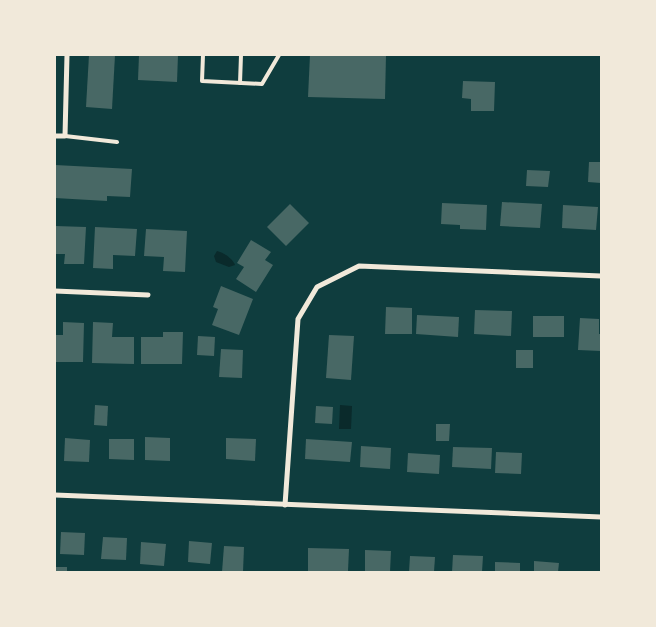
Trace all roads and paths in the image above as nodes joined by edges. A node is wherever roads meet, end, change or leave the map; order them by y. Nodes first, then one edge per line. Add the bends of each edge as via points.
1 (67, 55) edge
2 (203, 55) edge
3 (241, 55) edge
4 (279, 55) edge
5 (240, 83) junction
6 (55, 136) edge
7 (64, 136) junction
8 (117, 142) dead end
9 (601, 276) edge
10 (55, 291) edge
11 (148, 295) dead end
12 (55, 495) edge
13 (285, 505) junction
14 (601, 517) edge

1 - 7 street
2 - 5 lane via 202,81
3 - 5 lane
4 - 5 lane via 262,84
6 - 7 street
7 - 8 lane
9 - 13 street via 359,266 316,287 298,319
10 - 11 street
12 - 13 street
13 - 14 street

